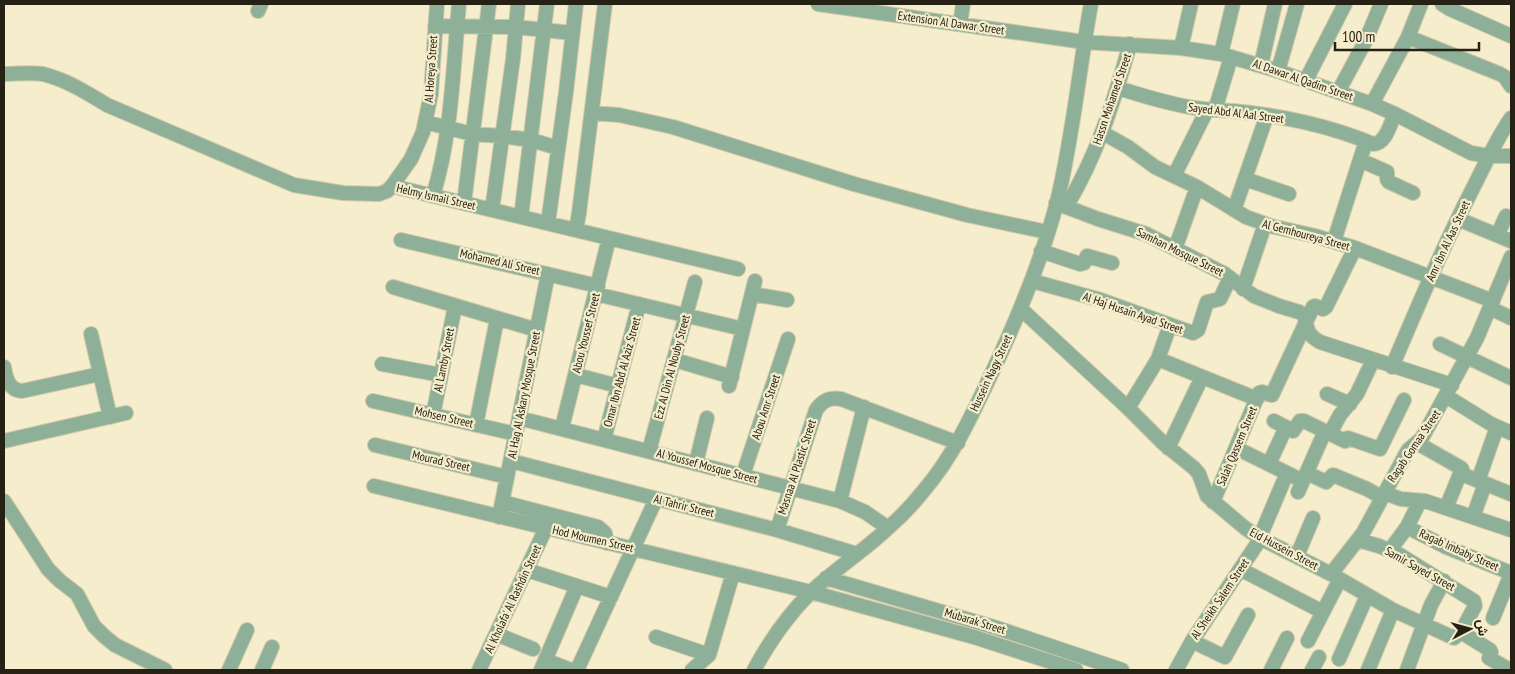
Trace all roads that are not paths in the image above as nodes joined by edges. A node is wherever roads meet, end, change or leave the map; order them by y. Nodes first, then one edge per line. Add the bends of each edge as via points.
1 (437, 4) edge
2 (459, 4) edge
3 (489, 4) edge
4 (518, 4) edge
5 (547, 4) edge
6 (576, 4) edge
7 (605, 4) edge
8 (818, 4) edge
9 (963, 4) edge
10 (1091, 4) edge
11 (1191, 4) edge
12 (1233, 4) edge
13 (1275, 4) edge
14 (1297, 4) edge
15 (1345, 4) edge
16 (1381, 4) edge
17 (1421, 4) edge
18 (1447, 5) edge
19 (960, 24) junction
20 (435, 26) junction
21 (457, 26) junction
22 (486, 27) junction
23 (516, 27) junction
24 (544, 29) junction
25 (572, 33) junction
26 (1511, 36) edge
27 (1408, 37) junction
28 (1084, 42) junction
29 (1130, 44) junction
30 (1181, 48) junction
31 (1226, 55) junction
32 (1261, 65) junction
33 (1278, 71) junction
34 (4, 74) edge
35 (1306, 80) junction
36 (1511, 86) edge
37 (1118, 88) junction
38 (1338, 92) junction
39 (1372, 104) junction
40 (1211, 110) junction
41 (592, 112) junction
42 (1395, 114) junction
43 (1267, 115) junction
44 (1511, 118) edge
45 (425, 122) junction
46 (447, 128) junction
47 (1103, 133) junction
48 (472, 134) junction
49 (502, 136) junction
50 (531, 140) junction
51 (1366, 141) junction
52 (558, 148) junction
53 (1489, 156) junction
54 (1511, 156) edge
55 (1360, 160) junction
56 (1174, 176) junction
57 (1245, 179) junction
58 (392, 186) junction
59 (1198, 187) junction
60 (1413, 193) dead end
61 (1289, 194) dead end
62 (433, 196) junction
63 (464, 203) junction
64 (1061, 205) junction
65 (492, 210) junction
66 (1234, 210) junction
67 (1506, 216) dead end
68 (521, 217) junction
69 (1458, 219) junction
70 (548, 223) junction
71 (1265, 224) junction
72 (576, 230) junction
73 (1047, 232) junction
74 (609, 238) junction
75 (1505, 238) edge
76 (401, 240) dead end
77 (1334, 241) junction
78 (1355, 248) junction
79 (1175, 249) junction
80 (1041, 251) junction
81 (1511, 257) edge
82 (1112, 263) dead end
83 (738, 269) dead end
84 (548, 274) junction
85 (1230, 278) junction
86 (1430, 278) junction
87 (1032, 281) junction
88 (695, 282) dead end
89 (393, 287) dead end
90 (1243, 289) junction
91 (597, 290) junction
92 (787, 300) dead end
93 (639, 304) junction
94 (1491, 305) junction
95 (455, 306) junction
96 (1021, 309) junction
97 (686, 316) junction
98 (497, 318) junction
99 (1511, 318) edge
100 (1306, 322) junction
101 (1170, 325) junction
102 (537, 330) junction
103 (743, 330) junction
104 (92, 334) dead end
105 (788, 339) dead end
106 (1440, 344) dead end
107 (1468, 358) junction
108 (1158, 359) junction
109 (675, 360) junction
110 (1373, 360) junction
111 (382, 364) dead end
112 (1392, 367) junction
113 (5, 372) edge
114 (100, 374) junction
115 (441, 375) junction
116 (576, 375) junction
117 (1202, 377) junction
118 (1511, 378) edge
119 (618, 386) junction
120 (1449, 391) junction
121 (1327, 394) dead end
122 (1257, 399) junction
123 (1404, 400) dead end
124 (372, 401) dead end
125 (1350, 404) junction
126 (864, 407) junction
127 (1128, 408) junction
128 (126, 413) dead end
129 (433, 415) junction
130 (110, 417) junction
131 (519, 418) junction
132 (707, 418) dead end
133 (476, 425) junction
134 (1497, 427) junction
135 (562, 428) junction
136 (1328, 432) junction
137 (1511, 432) edge
138 (516, 434) junction
139 (8, 440) edge
140 (604, 440) junction
141 (958, 443) junction
142 (1417, 443) junction
143 (375, 445) dead end
144 (1168, 448) junction
145 (1236, 448) junction
146 (4, 451) edge
147 (649, 451) junction
148 (511, 461) junction
149 (696, 463) junction
150 (1268, 464) junction
151 (1462, 469) junction
152 (1287, 473) junction
153 (743, 475) junction
154 (507, 477) junction
155 (1303, 482) junction
156 (1481, 482) junction
157 (374, 486) dead end
158 (791, 488) junction
159 (1511, 494) edge
160 (1382, 495) junction
161 (656, 499) junction
162 (4, 500) edge
163 (840, 501) junction
164 (1420, 501) junction
165 (502, 502) junction
166 (1213, 502) junction
167 (1446, 508) junction
168 (499, 517) junction
169 (1473, 517) junction
170 (1313, 518) dead end
171 (1407, 527) junction
172 (546, 528) junction
173 (888, 528) junction
174 (777, 530) junction
175 (1511, 530) edge
176 (1260, 538) junction
177 (1358, 540) junction
178 (607, 543) junction
179 (634, 549) junction
180 (1390, 550) junction
181 (857, 554) junction
182 (1298, 556) junction
183 (1240, 569) junction
184 (527, 570) junction
185 (734, 573) junction
186 (1511, 574) edge
187 (1335, 577) junction
188 (826, 578) junction
189 (1444, 581) junction
190 (577, 586) junction
191 (811, 592) junction
192 (1367, 596) junction
193 (611, 597) junction
194 (1393, 610) junction
195 (1323, 612) junction
196 (1248, 615) dead end
197 (1493, 618) dead end
198 (1424, 625) junction
199 (998, 628) junction
200 (248, 630) dead end
201 (1461, 632) junction
202 (496, 634) junction
203 (656, 637) dead end
204 (1287, 638) dead end
205 (1192, 641) junction
206 (1308, 641) dead end
207 (993, 643) junction
208 (272, 647) dead end
209 (533, 649) dead end
210 (709, 654) junction
211 (1318, 657) dead end
212 (1339, 659) dead end
213 (543, 665) edge
214 (579, 669) edge
215 (165, 670) edge
216 (229, 670) edge
217 (262, 670) edge
218 (482, 670) edge
219 (692, 670) edge
220 (754, 670) edge
221 (1076, 670) edge
222 (1122, 670) edge
223 (1176, 670) edge
224 (1271, 670) edge
225 (1312, 670) edge
226 (1368, 670) edge
227 (1407, 670) edge
228 (1511, 670) edge

1 - 20 street, Al Horeya Street
2 - 21 street
3 - 22 street
4 - 23 street
5 - 24 street
6 - 25 street
7 - 41 street
8 - 19 street, Extension Al Dawar Street
9 - 19 street
10 - 28 street, Hussein Nagy Street
11 - 30 street
12 - 31 street
13 - 32 street
14 - 33 street
15 - 35 street
16 - 38 street
17 - 27 street
18 - 26 street
19 - 28 street, Extension Al Dawar Street
20 - 21 street
20 - 45 street, Al Horeya Street via 431,94
21 - 22 street
21 - 46 street
22 - 23 street
22 - 48 street
23 - 24 street
23 - 49 street
24 - 25 street
24 - 50 street
25 - 52 street
27 - 36 street via 1500,74
27 - 39 street
28 - 29 street, Al Dawar Al Qadim Street
28 - 64 street, Hussein Nagy Street
29 - 30 street, Al Dawar Al Qadim Street
29 - 37 street, Hassn Mohamed Street
30 - 31 street, Al Dawar Al Qadim Street
31 - 32 street, Al Dawar Al Qadim Street
31 - 40 street
32 - 33 street, Al Dawar Al Qadim Street
33 - 35 street, Al Dawar Al Qadim Street
34 - 58 street, Helmy Ismail Street via 42,74 61,80 107,105 294,185 370,195 387,191
35 - 38 street, Al Dawar Al Qadim Street
37 - 40 street, Sayed Abd Al Aal Street via 1174,104
37 - 47 street, Hassn Mohamed Street
38 - 39 street, Al Dawar Al Qadim Street
39 - 42 street, Al Dawar Al Qadim Street
40 - 43 street, Sayed Abd Al Aal Street
40 - 56 street
41 - 72 street
41 - 73 street via 673,127 879,191
42 - 51 street via 1381,142 1373,144
42 - 53 street, Al Dawar Al Qadim Street via 1462,150
43 - 51 street, Sayed Abd Al Aal Street
43 - 57 street
44 - 53 street, Amr Ibn Al Aas Street
45 - 46 street
45 - 58 street, Al Horeya Street via 411,159
46 - 48 street
46 - 62 street
47 - 56 street, Al Gemhoureya Street
47 - 64 street, Hassn Mohamed Street via 1081,181
48 - 49 street
48 - 63 street
49 - 50 street
49 - 65 street
50 - 52 street
50 - 68 street
51 - 55 street
52 - 70 street
53 - 54 street, Al Dawar Al Qadim Street
53 - 69 street, Amr Ibn Al Aas Street
55 - 60 street via 1387,172 1388,182
55 - 77 street
56 - 59 street, Al Gemhoureya Street
57 - 61 street
57 - 66 street
58 - 62 street, Helmy Ismail Street
59 - 66 street, Al Gemhoureya Street
59 - 79 street
62 - 63 street, Helmy Ismail Street
63 - 65 street, Helmy Ismail Street
64 - 73 street, Hussein Nagy Street
64 - 79 street, Samhan Mosque Street via 1146,234
65 - 68 street, Helmy Ismail Street
66 - 71 street, Al Gemhoureya Street
67 - 75 street
68 - 70 street, Helmy Ismail Street
69 - 75 street
69 - 86 street, Amr Ibn Al Aas Street
70 - 72 street, Helmy Ismail Street
71 - 77 street, Al Gemhoureya Street
71 - 90 street
72 - 74 street, Helmy Ismail Street
73 - 80 street, Hussein Nagy Street
74 - 83 street, Helmy Ismail Street
74 - 91 street, Abou Youssef Street
76 - 84 street, Mohamed Ali Street
77 - 78 street, Al Gemhoureya Street
78 - 86 street, Al Gemhoureya Street
78 - 100 street via 1326,307 1314,306
79 - 85 street, Samhan Mosque Street
80 - 82 street via 1080,264 1087,256
80 - 87 street, Hussein Nagy Street
81 - 94 street, Ragab Gomaa Street
84 - 91 street, Mohamed Ali Street
84 - 102 street, Al Hag Al Askary Mosque Street
85 - 90 street, Samhan Mosque Street
85 - 101 street, Al Haj Husain Ayad Street via 1220,298 1207,302 1196,332
86 - 94 street, Al Gemhoureya Street
86 - 112 street, Amr Ibn Al Aas Street
87 - 96 street, Hussein Nagy Street
87 - 101 street, Al Haj Husain Ayad Street via 1101,300
88 - 97 street, Ezz Al Din Al Nouby Street
89 - 95 street
90 - 100 street, Samhan Mosque Street via 1266,302 1299,312
91 - 93 street, Mohamed Ali Street
91 - 116 street, Abou Youssef Street
92 - 103 street via 754,287
93 - 97 street, Mohamed Ali Street
93 - 119 street, Omar Ibn Abd Al Aziz Street
94 - 99 street, Al Gemhoureya Street
94 - 107 street, Ragab Gomaa Street
95 - 98 street
95 - 115 street, Al Lamby Street
96 - 127 street, Eid Hussein Street
96 - 141 street, Hussein Nagy Street
97 - 103 street, Mohamed Ali Street
97 - 109 street, Ezz Al Din Al Nouby Street
98 - 102 street
98 - 133 street
100 - 110 street, Samhan Mosque Street via 1312,338
100 - 122 street, Salah Qassem Street via 1272,395 1260,392
101 - 108 street
102 - 131 street, Al Hag Al Askary Mosque Street
103 - 109 street via 730,382
104 - 114 street
105 - 153 street, Abou Amr Street
106 - 107 street
107 - 118 street
107 - 120 street, Ragab Gomaa Street
108 - 117 street
108 - 127 street
109 - 147 street, Ezz Al Din Al Nouby Street
110 - 112 street, Samhan Mosque Street
110 - 125 street
111 - 115 street
112 - 120 street, Samhan Mosque Street
113 - 114 street via 12,388 22,392
114 - 130 street
115 - 129 street, Al Lamby Street
116 - 119 street
116 - 135 street, Abou Youssef Street
117 - 122 street
117 - 144 street
119 - 140 street, Omar Ibn Abd Al Aziz Street
120 - 134 street, Samhan Mosque Street
120 - 142 street, Ragab Gomaa Street
121 - 125 street
122 - 145 street, Salah Qassem Street
123 - 136 street via 1380,449 1348,438 1345,441
124 - 129 street, Mohsen Street
125 - 136 street
126 - 141 street, Masnaa Al Plastic Street
126 - 158 street, Masnaa Al Plastic Street via 834,398 820,404
126 - 163 street
127 - 144 street, Eid Hussein Street
128 - 130 street
129 - 133 street, Mohsen Street
130 - 139 street
131 - 135 street, Al Youssef Mosque Street
131 - 138 street, Al Hag Al Askary Mosque Street
132 - 149 street
133 - 138 street, Mohsen Street
134 - 137 street, Samhan Mosque Street
134 - 156 street
135 - 140 street, Al Youssef Mosque Street
136 - 150 street via 1302,420 1294,430 1280,424
136 - 155 street
138 - 148 street, Al Hag Al Askary Mosque Street
139 - 146 street
140 - 147 street, Al Youssef Mosque Street
141 - 173 street, Hussein Nagy Street via 926,488
142 - 151 street
142 - 160 street, Ragab Gomaa Street via 1408,450
143 - 154 street, Mourad Street
144 - 166 street, Eid Hussein Street via 1194,468
145 - 150 street
145 - 166 street, Salah Qassem Street
147 - 149 street, Al Youssef Mosque Street
148 - 154 street, Al Hag Al Askary Mosque Street
148 - 161 street, Al Tahrir Street
149 - 153 street, Al Youssef Mosque Street
150 - 152 street
151 - 156 street via 1464,474
151 - 167 street
152 - 155 street
152 - 176 street, Al Sheikh Salem Street
153 - 158 street, Al Youssef Mosque Street
154 - 165 street, Al Hag Al Askary Mosque Street
155 - 160 street via 1326,482 1334,475
156 - 159 street
156 - 169 street
157 - 168 street, Hod Moumen Street
158 - 163 street, Al Youssef Mosque Street
158 - 174 street, Masnaa Al Plastic Street
160 - 164 street
160 - 177 street, Ragab Gomaa Street
161 - 174 street, Al Tahrir Street
161 - 179 street
162 - 215 street via 48,569 77,594 94,626 114,645
163 - 173 street, Al Youssef Mosque Street via 865,512
164 - 167 street
164 - 171 street
165 - 168 street, Al Hag Al Askary Mosque Street
165 - 178 street via 598,527 605,533
166 - 176 street, Eid Hussein Street
167 - 169 street
168 - 172 street, Hod Moumen Street
169 - 175 street
170 - 182 street
171 - 180 street
171 - 186 street, Ragab Imbaby Street
172 - 178 street, Hod Moumen Street
172 - 184 street, Al Kholafa' Al Rashdin Street
173 - 181 street, Hussein Nagy Street
174 - 181 street, Al Tahrir Street
176 - 182 street, Eid Hussein Street
176 - 183 street, Al Sheikh Salem Street
177 - 180 street, Samir Sayed Street
177 - 187 street, Ragab Gomaa Street
178 - 179 street, Hod Moumen Street
179 - 185 street, Hod Moumen Street
179 - 193 street
180 - 189 street, Samir Sayed Street
181 - 188 street, Hussein Nagy Street
182 - 187 street, Eid Hussein Street
183 - 195 street
183 - 205 street, Al Sheikh Salem Street
184 - 190 street
184 - 202 street, Al Kholafa' Al Rashdin Street
185 - 191 street, Hod Moumen Street
185 - 210 street
186 - 197 street
187 - 192 street, Eid Hussein Street
187 - 195 street, Ragab Gomaa Street
188 - 191 street, Hussein Nagy Street
188 - 199 street, Mubarak Street
189 - 198 street
189 - 201 street, Samir Sayed Street via 1474,601 1475,606
190 - 193 street
190 - 213 street
191 - 207 street, Mubarak Street
191 - 220 street, Hussein Nagy Street via 776,634
192 - 194 street, Eid Hussein Street
192 - 212 street
193 - 214 street
194 - 198 street, Eid Hussein Street
194 - 226 street
195 - 206 street, Ragab Gomaa Street
196 - 205 street via 1225,657
198 - 201 street, Eid Hussein Street via 1454,638
198 - 227 street
199 - 207 street
199 - 222 street, Mubarak Street
200 - 216 street
201 - 228 street via 1490,650 1489,658
202 - 209 street
202 - 218 street, Al Kholafa' Al Rashdin Street
203 - 210 street
204 - 224 street
205 - 223 street, Al Sheikh Salem Street
207 - 221 street, Mubarak Street
208 - 217 street
210 - 219 street
211 - 225 street
213 - 214 street

